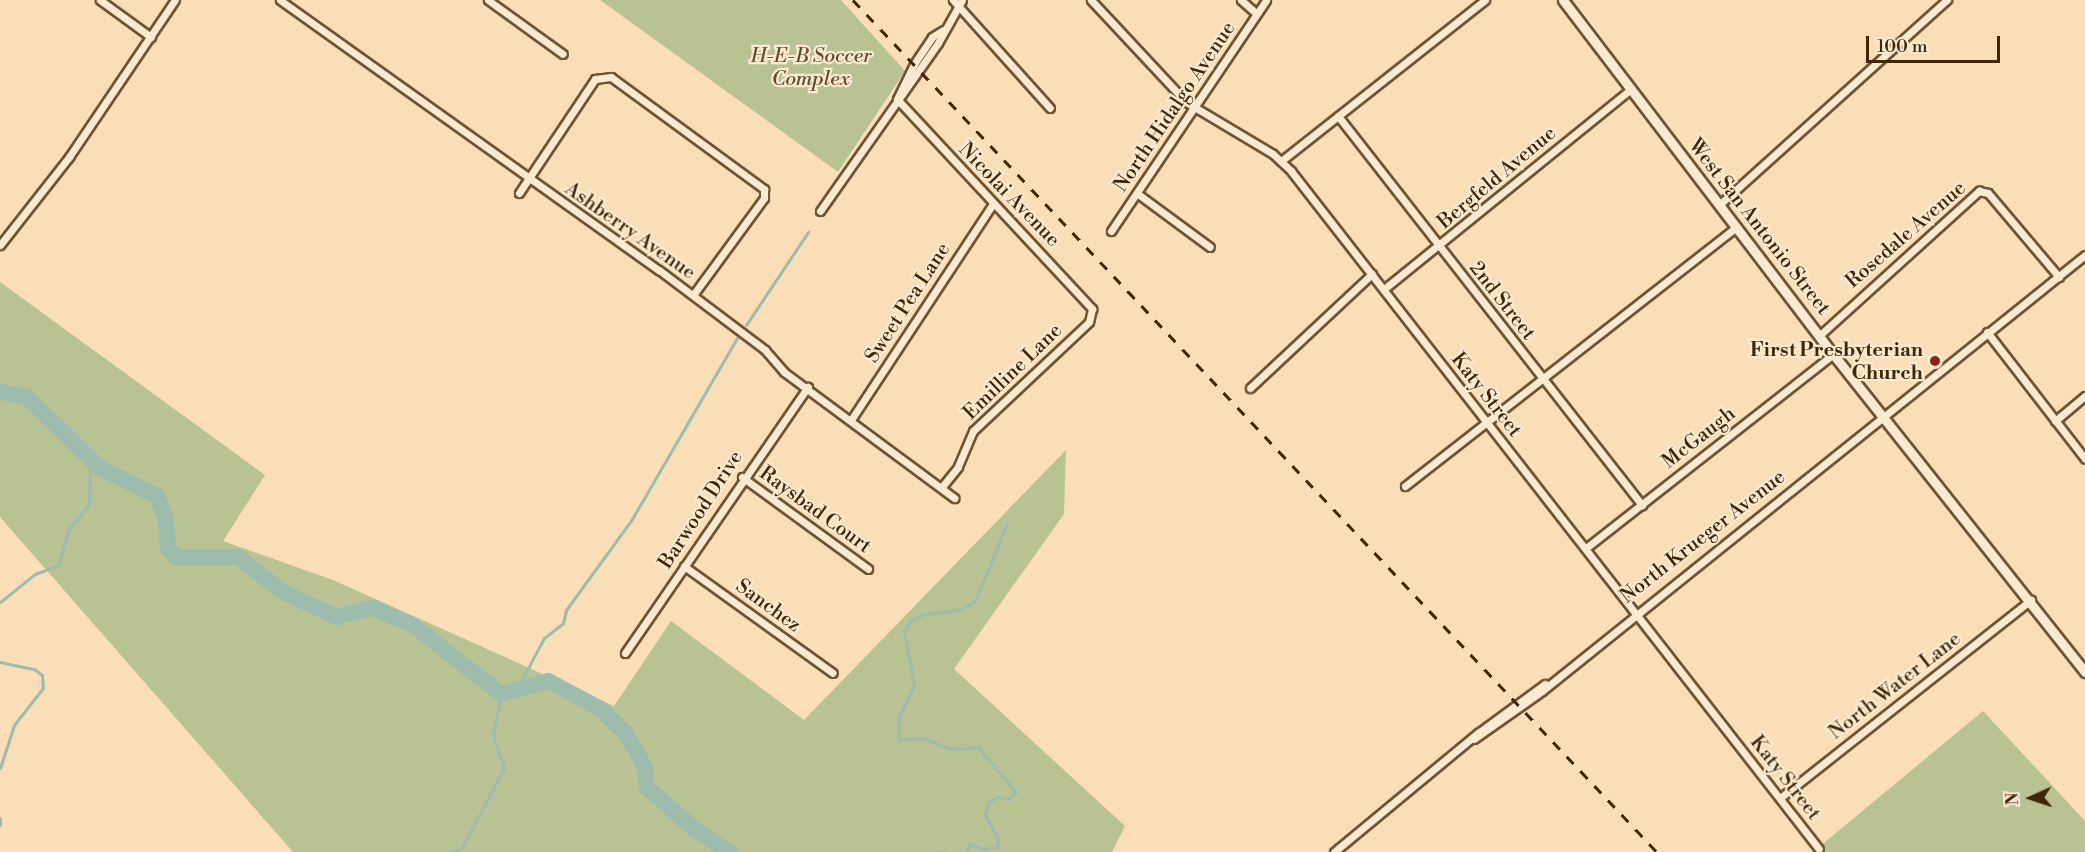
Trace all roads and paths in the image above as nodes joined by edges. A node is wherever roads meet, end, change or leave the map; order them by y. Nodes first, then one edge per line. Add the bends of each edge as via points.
1 (100, 0) edge
2 (175, 0) edge
3 (280, 0) edge
4 (488, 0) edge
5 (1091, 0) edge
6 (1241, 0) edge
7 (1266, 0) edge
8 (1485, 0) edge
9 (1563, 0) edge
10 (1947, 0) edge
11 (958, 2) edge
12 (1257, 14) junction
13 (151, 37) junction
14 (563, 54) dead end
15 (1630, 90) junction
16 (897, 99) junction
17 (1050, 108) dead end
18 (1195, 108) junction
19 (1338, 116) junction
20 (1281, 161) junction
21 (529, 181) junction
22 (519, 193) dead end
23 (1138, 194) junction
24 (993, 204) junction
25 (1719, 205) junction
26 (820, 211) dead end
27 (1737, 227) junction
28 (1111, 231) dead end
29 (0, 244) edge
30 (1210, 247) dead end
31 (1440, 247) junction
32 (2085, 256) edge
33 (1372, 274) junction
34 (2059, 277) junction
35 (1384, 289) junction
36 (693, 295) junction
37 (1092, 314) joint
38 (1987, 332) junction
39 (1820, 335) junction
40 (1833, 354) junction
41 (1541, 378) junction
42 (808, 387) junction
43 (1250, 388) dead end
44 (2085, 396) edge
45 (1882, 417) junction
46 (851, 420) junction
47 (2055, 421) junction
48 (1486, 422) junction
49 (2085, 459) edge
50 (742, 477) junction
51 (1405, 486) dead end
52 (942, 487) junction
53 (954, 498) dead end
54 (1642, 505) junction
55 (1586, 548) junction
56 (684, 566) junction
57 (868, 569) dead end
58 (2031, 600) junction
59 (1633, 614) junction
60 (626, 653) dead end
61 (2085, 672) edge
62 (833, 673) dead end
63 (1780, 798) junction
64 (1819, 849) dead end
65 (1334, 852) edge

1 - 13 street
2 - 13 street
3 - 21 street, Ashberry Avenue
4 - 14 street
5 - 18 street, Katy Street
6 - 12 street
7 - 12 street, North Hidalgo Avenue
8 - 19 street
9 - 15 street, West San Antonio Street
10 - 25 street
11 - 16 street
11 - 17 street
12 - 18 street, North Hidalgo Avenue
13 - 29 street via 67,160
15 - 25 street, West San Antonio Street
15 - 31 street, Bergfeld Avenue
16 - 24 street, Nicolai Avenue
16 - 26 street
18 - 20 street, Katy Street
18 - 23 street, North Hidalgo Avenue
19 - 20 street
19 - 31 street, 2nd Street
20 - 33 street, Katy Street
21 - 22 street
21 - 36 street, Ashberry Avenue
21 - 36 street via 595,79 611,77 764,189 764,198
23 - 28 street, North Hidalgo Avenue
23 - 30 street
24 - 37 street, Nicolai Avenue via 1089,300
24 - 46 street, Sweet Pea Lane
25 - 27 street, West San Antonio Street
27 - 39 street, West San Antonio Street
27 - 41 street
31 - 35 street, Bergfeld Avenue
31 - 41 street, 2nd Street
32 - 34 street, North Krueger Avenue
33 - 35 street, Katy Street
33 - 43 street
34 - 38 street, North Krueger Avenue
34 - 39 street, Rosedale Avenue via 1988,193 1979,192
35 - 48 street, Katy Street
36 - 42 street, Ashberry Avenue
37 - 52 street, Emilline Lane via 1089,322 973,431 958,467
38 - 45 street, North Krueger Avenue
38 - 47 street
39 - 40 street, West San Antonio Street
40 - 45 street, West San Antonio Street
40 - 54 street, McGaugh
41 - 48 street
41 - 54 street, 2nd Street
42 - 46 street, Ashberry Avenue
42 - 50 street, Barwood Drive
44 - 47 street
45 - 58 street, West San Antonio Street
45 - 59 street, North Krueger Avenue
46 - 52 street, Ashberry Avenue
47 - 49 street
48 - 51 street
48 - 55 street, Katy Street
50 - 56 street, Barwood Drive
50 - 57 street, Raysbad Court
52 - 53 street, Ashberry Avenue
54 - 55 street, McGaugh
55 - 59 street, Katy Street
56 - 60 street, Barwood Drive
56 - 62 street, Sanchez
58 - 61 street, West San Antonio Street
58 - 63 street, North Water Lane
59 - 63 street, Katy Street
59 - 65 street, North Krueger Avenue
63 - 64 street, Katy Street

